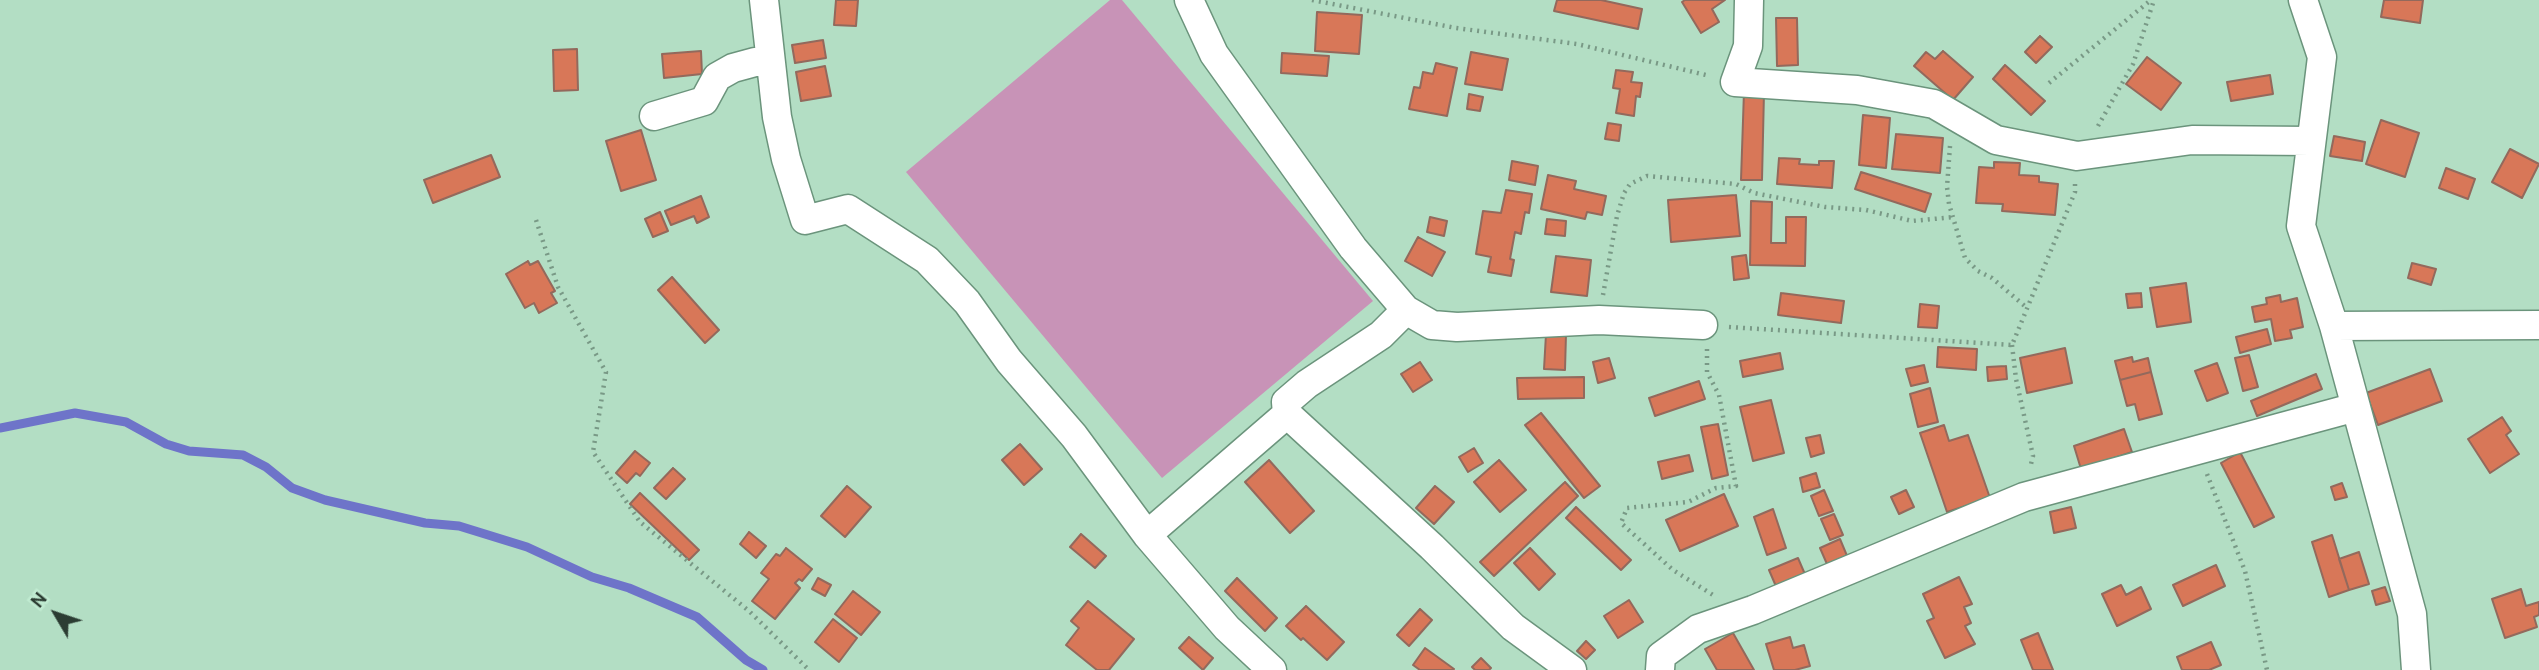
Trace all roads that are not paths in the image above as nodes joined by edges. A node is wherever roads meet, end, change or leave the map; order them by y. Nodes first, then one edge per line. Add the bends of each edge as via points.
1 (764, 0) edge
2 (1189, 0) edge
3 (1749, 0) edge
4 (2303, 0) edge
5 (770, 61) junction
6 (654, 116) dead end
7 (2310, 141) junction
8 (1406, 310) junction
9 (2539, 325) edge
10 (1703, 326) road end
11 (2334, 326) junction
12 (2356, 407) junction
13 (1287, 414) junction
14 (1147, 535) junction
15 (1272, 670) edge
16 (1572, 670) edge
17 (1660, 670) edge
18 (2416, 670) edge

1 - 5 street
2 - 8 street via 1214,54 1353,248
3 - 7 street via 1748,46 1735,82 1857,90 1934,104 1996,139 2077,156 2192,140
4 - 7 street via 2322,57
5 - 6 street via 733,68 717,77 704,101
5 - 14 street via 786,159 805,220 848,209 926,260 967,302
7 - 11 street via 2301,226
8 - 10 street via 1432,325 1457,327 1600,320
8 - 13 street via 1381,335 1286,402
9 - 11 street
11 - 12 street
12 - 17 street via 2024,497 1698,629 1661,656
12 - 18 street via 2412,614
13 - 14 street
13 - 16 street via 1513,627
14 - 15 street via 1227,628

